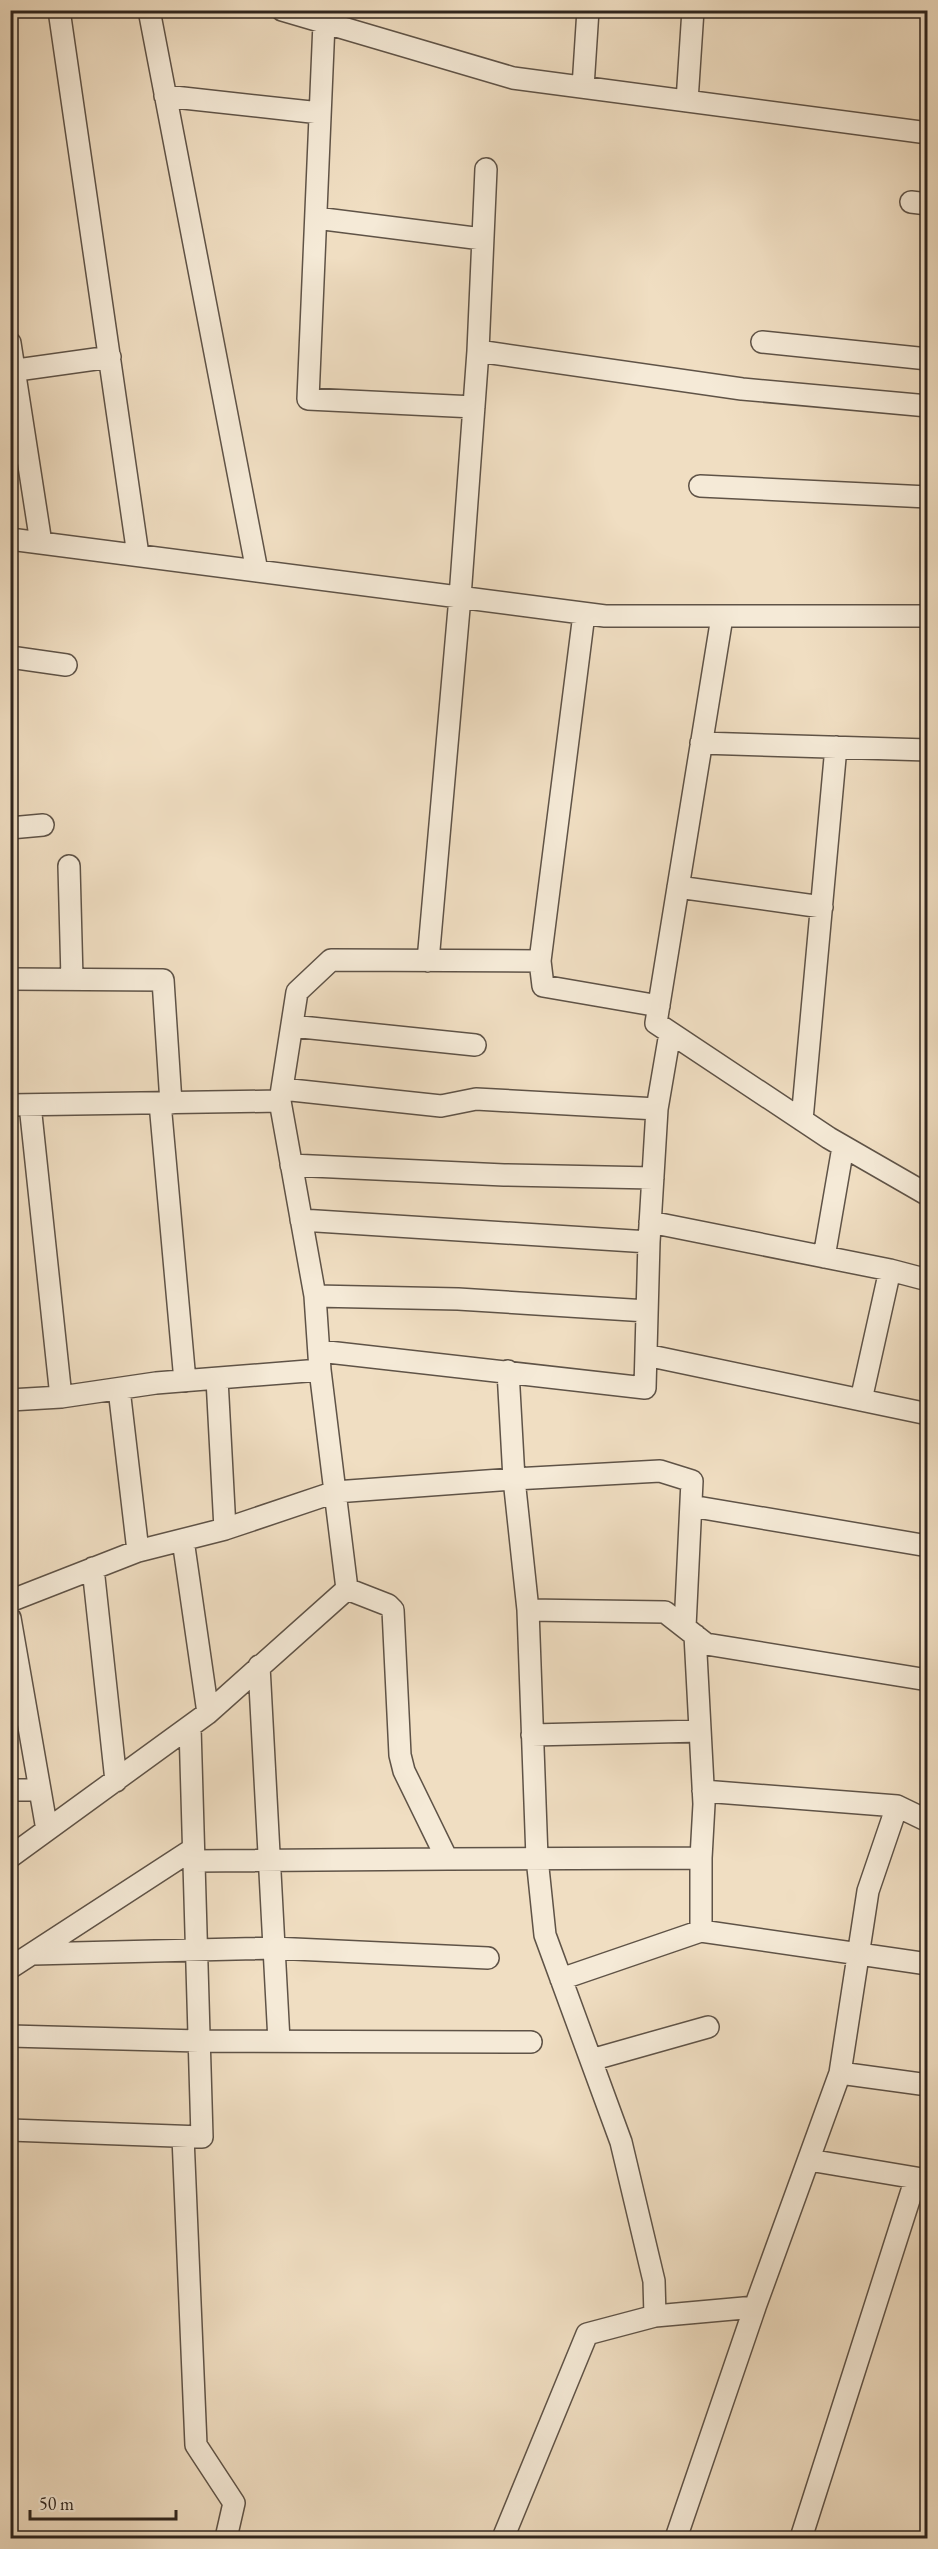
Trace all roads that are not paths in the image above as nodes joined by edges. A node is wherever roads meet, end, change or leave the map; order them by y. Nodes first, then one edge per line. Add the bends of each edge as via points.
1 (59, 10) edge
2 (150, 10) edge
3 (282, 10) edge
4 (588, 10) edge
5 (693, 10) edge
6 (324, 23) junction
7 (583, 87) junction
8 (165, 96) junction
9 (687, 101) junction
10 (320, 113) junction
11 (927, 133) edge
12 (486, 169) dead end
13 (316, 218) junction
14 (482, 239) junction
15 (762, 342) dead end
16 (10, 343) edge
17 (477, 351) junction
18 (110, 357) junction
19 (927, 359) edge
20 (13, 370) edge
21 (927, 406) edge
22 (474, 407) junction
23 (700, 486) dead end
24 (927, 497) edge
25 (10, 539) edge
26 (40, 543) junction
27 (138, 555) junction
28 (256, 571) junction
29 (460, 597) junction
30 (584, 614) junction
31 (722, 616) junction
32 (927, 616) edge
33 (10, 657) edge
34 (66, 665) dead end
35 (701, 743) junction
36 (836, 747) junction
37 (927, 750) edge
38 (43, 825) dead end
39 (10, 828) edge
40 (69, 866) dead end
41 (678, 887) junction
42 (822, 906) junction
43 (428, 961) junction
44 (540, 962) junction
45 (10, 979) edge
46 (72, 979) junction
47 (659, 1006) junction
48 (292, 1026) junction
49 (670, 1033) junction
50 (475, 1045) dead end
51 (281, 1095) junction
52 (166, 1103) junction
53 (20, 1105) edge
54 (657, 1108) junction
55 (802, 1120) junction
56 (843, 1147) junction
57 (291, 1165) junction
58 (653, 1178) junction
59 (927, 1195) edge
60 (302, 1220) junction
61 (650, 1232) junction
62 (824, 1257) junction
63 (890, 1270) junction
64 (927, 1280) edge
65 (315, 1296) junction
66 (647, 1311) junction
67 (646, 1355) junction
68 (319, 1360) junction
69 (508, 1371) junction
70 (217, 1379) junction
71 (185, 1381) junction
72 (119, 1389) junction
73 (61, 1397) junction
74 (10, 1400) edge
75 (861, 1400) junction
76 (927, 1414) edge
77 (514, 1479) junction
78 (335, 1492) junction
79 (691, 1506) junction
80 (225, 1529) junction
81 (183, 1540) junction
82 (927, 1546) edge
83 (138, 1551) junction
84 (93, 1568) junction
85 (347, 1589) junction
86 (10, 1601) edge
87 (528, 1610) junction
88 (10, 1618) edge
89 (690, 1631) junction
90 (259, 1666) junction
91 (927, 1680) edge
92 (208, 1713) junction
93 (190, 1726) junction
94 (700, 1731) junction
95 (532, 1734) junction
96 (116, 1781) junction
97 (10, 1790) edge
98 (40, 1790) junction
99 (703, 1791) junction
100 (897, 1806) junction
101 (927, 1821) edge
102 (47, 1830) junction
103 (194, 1855) junction
104 (10, 1857) edge
105 (271, 1858) junction
106 (537, 1858) junction
107 (701, 1858) junction
108 (447, 1859) junction
109 (701, 1931) junction
110 (273, 1948) junction
111 (196, 1950) junction
112 (33, 1954) junction
113 (858, 1954) junction
114 (488, 1958) dead end
115 (927, 1964) edge
116 (10, 1968) edge
117 (561, 1979) junction
118 (708, 2027) dead end
119 (10, 2036) edge
120 (199, 2041) junction
121 (279, 2041) junction
122 (531, 2042) dead end
123 (591, 2060) junction
124 (840, 2073) junction
125 (927, 2085) edge
126 (10, 2130) edge
127 (183, 2137) junction
128 (809, 2160) junction
129 (922, 2179) edge
130 (755, 2307) junction
131 (655, 2316) junction
132 (226, 2538) edge
133 (503, 2538) edge
134 (676, 2538) edge
135 (801, 2538) edge

1 - 18 street
2 - 8 street
3 - 6 street
4 - 7 street
5 - 9 street
6 - 7 street via 513,78
6 - 10 street
7 - 9 street
8 - 10 street
8 - 28 street
9 - 11 street
10 - 13 street
12 - 14 street
13 - 14 street
13 - 22 street via 308,399
14 - 17 street
15 - 19 street
16 - 20 street
17 - 21 street via 742,389
17 - 22 street
18 - 20 street
18 - 27 street
20 - 26 street
22 - 29 street
23 - 24 street
25 - 26 street
26 - 27 street
27 - 28 street
28 - 29 street
29 - 30 street
29 - 43 street
30 - 31 street
30 - 44 street
31 - 32 street
31 - 35 street
33 - 34 street
35 - 36 street
35 - 41 street
36 - 37 street
36 - 42 street
38 - 39 street
40 - 46 street
41 - 42 street
41 - 47 street
42 - 55 street
43 - 44 street
43 - 48 street via 331,960 297,992
44 - 47 street via 543,986
45 - 46 street
46 - 52 street via 163,980
47 - 49 street via 657,1023
48 - 50 street
48 - 51 street
49 - 54 street
49 - 55 street
51 - 52 street
51 - 54 street via 441,1106 476,1099
51 - 57 street
52 - 53 street
52 - 71 street
53 - 73 street
54 - 58 street
55 - 56 street
56 - 59 street
56 - 62 street
57 - 58 street
57 - 60 street
58 - 61 street
60 - 61 street
60 - 65 street
61 - 62 street
61 - 66 street
62 - 63 street
63 - 64 street
63 - 75 street
65 - 66 street via 458,1299
65 - 68 street
66 - 67 street
67 - 69 street via 645,1388
67 - 75 street
68 - 69 street
68 - 70 street
68 - 78 street
69 - 77 street
70 - 71 street
70 - 80 street
71 - 72 street
72 - 73 street
72 - 83 street
73 - 74 street
75 - 76 street
77 - 78 street
77 - 79 street via 660,1471 692,1481
77 - 87 street
78 - 80 street
78 - 85 street
79 - 82 street
79 - 89 street
80 - 81 street
81 - 83 street
81 - 92 street
83 - 84 street
84 - 86 street
84 - 96 street
85 - 90 street
85 - 108 street via 393,1610 404,1771
87 - 89 street via 666,1612
87 - 95 street
88 - 98 street
89 - 91 street via 706,1644
89 - 94 street
90 - 92 street
90 - 105 street
92 - 93 street
93 - 96 street
93 - 103 street
94 - 95 street
94 - 99 street
95 - 106 street
96 - 102 street
97 - 98 street
98 - 102 street
99 - 100 street
99 - 107 street
100 - 101 street
100 - 113 street via 868,1890
102 - 104 street
103 - 105 street
103 - 111 street
103 - 112 street
105 - 108 street
105 - 110 street
106 - 107 street
106 - 108 street
106 - 117 street via 545,1935
107 - 109 street
109 - 113 street
109 - 117 street
110 - 111 street
110 - 114 street
110 - 121 street
111 - 112 street
111 - 120 street
112 - 116 street
113 - 115 street
113 - 124 street
117 - 123 street
118 - 123 street
119 - 120 street
120 - 121 street
120 - 127 street via 202,2137
121 - 122 street
123 - 131 street via 621,2142 654,2281
124 - 125 street
124 - 128 street
126 - 127 street
127 - 132 street via 196,2445 234,2503
128 - 129 street
128 - 130 street
129 - 135 street
130 - 131 street
130 - 134 street
131 - 133 street via 587,2334

